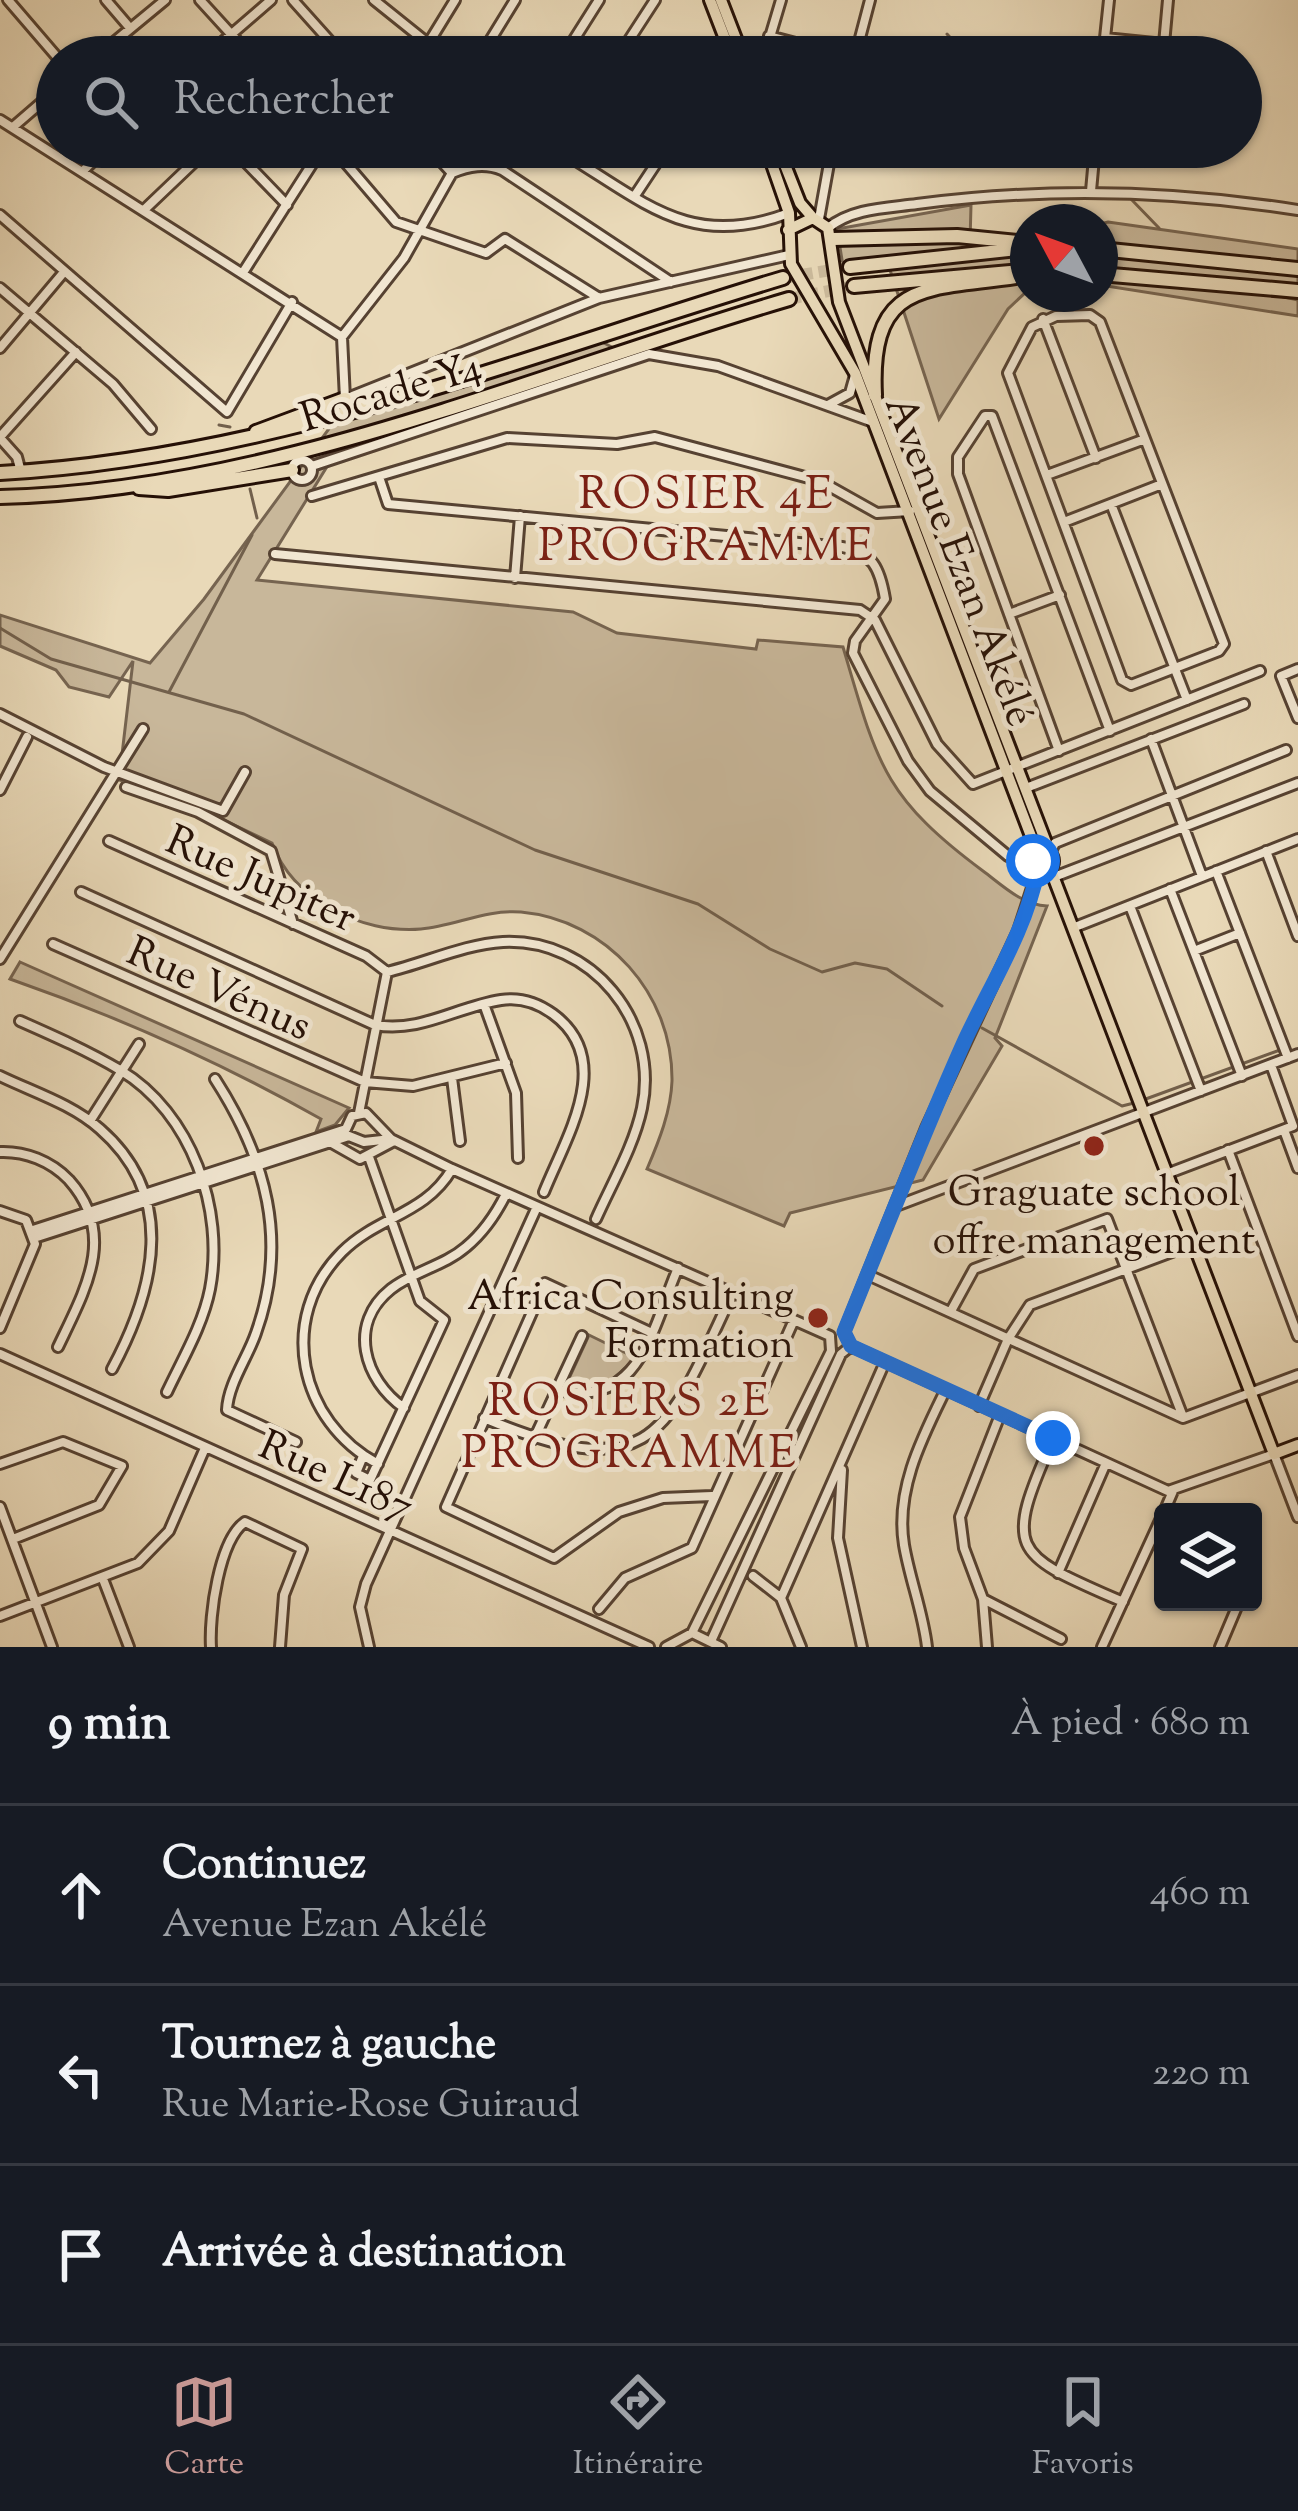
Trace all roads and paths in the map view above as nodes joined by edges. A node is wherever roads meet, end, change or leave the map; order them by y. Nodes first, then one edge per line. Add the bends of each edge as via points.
1 (8, 0) edge
2 (106, 0) edge
3 (165, 0) edge
4 (200, 0) edge
5 (271, 0) edge
6 (293, 0) edge
7 (374, 0) edge
8 (455, 0) edge
9 (515, 0) edge
10 (599, 0) edge
11 (655, 0) edge
12 (710, 0) edge
13 (721, 0) edge
14 (781, 0) edge
15 (870, 0) edge
16 (1109, 0) edge
17 (1168, 0) edge
18 (130, 28) junction
19 (231, 34) junction
20 (39, 36) edge
21 (121, 36) edge
22 (229, 36) edge
23 (325, 36) edge
24 (418, 36) edge
25 (433, 36) edge
26 (493, 36) edge
27 (576, 36) edge
28 (632, 36) edge
29 (724, 36) edge
30 (735, 36) edge
31 (770, 36) edge
32 (859, 36) edge
33 (1105, 36) edge
34 (1165, 36) edge
35 (36, 102) edge
36 (4, 123) edge
37 (36, 142) edge
38 (78, 168) edge
39 (86, 168) edge
40 (187, 168) edge
41 (251, 168) edge
42 (313, 168) edge
43 (347, 168) edge
44 (447, 168) edge
45 (481, 168) edge
46 (496, 168) edge
47 (589, 168) edge
48 (653, 168) edge
49 (773, 168) edge
50 (786, 168) edge
51 (830, 168) edge
52 (1093, 168) edge
53 (83, 171) junction
54 (452, 173) junction
55 (1091, 190) junction
56 (634, 196) junction
57 (287, 205) junction
58 (145, 209) junction
59 (1298, 210) edge
60 (789, 213) junction
61 (0, 215) edge
62 (823, 226) junction
63 (420, 230) junction
64 (788, 230) junction
65 (1010, 243) edge
66 (1010, 247) edge
67 (1118, 252) edge
68 (789, 255) junction
69 (850, 267) tunnel mouth
70 (1298, 269) edge
71 (244, 271) junction
72 (64, 272) junction
73 (1010, 274) edge
74 (1010, 276) edge
75 (1118, 276) edge
76 (783, 278) tunnel mouth
77 (671, 282) junction
78 (854, 286) tunnel mouth
79 (0, 288) edge
80 (1298, 291) edge
81 (838, 293) junction
82 (599, 298) junction
83 (789, 299) tunnel mouth
84 (809, 300) junction
85 (292, 302) junction
86 (29, 313) junction
87 (1043, 319) junction
88 (342, 337) junction
89 (0, 348) edge
90 (76, 352) junction
91 (855, 373) junction
92 (875, 395) junction
93 (345, 398) junction
94 (826, 405) junction
95 (873, 422) junction
96 (152, 429) dead end
97 (0, 438) edge
98 (1145, 439) junction
99 (219, 446) junction
100 (1096, 458) junction
101 (312, 466) junction
102 (292, 470) junction
103 (21, 472) junction
104 (0, 473) edge
105 (1047, 475) junction
106 (379, 477) junction
107 (1162, 484) junction
108 (126, 486) junction
109 (312, 496) dead end
110 (0, 497) edge
111 (1111, 503) junction
112 (914, 509) junction
113 (520, 516) junction
114 (1064, 522) junction
115 (275, 554) dead end
116 (515, 578) junction
117 (1060, 595) junction
118 (1009, 614) junction
119 (875, 620) junction
120 (1298, 669) edge
121 (1174, 670) junction
122 (1260, 671) dead end
123 (1186, 700) junction
124 (1244, 704) dead end
125 (0, 713) edge
126 (1298, 718) edge
127 (143, 729) dead end
128 (1110, 731) junction
129 (27, 737) dead end
130 (1151, 739) junction
131 (1286, 750) dead end
132 (1059, 752) junction
133 (112, 770) junction
134 (1014, 770) junction
135 (245, 772) dead end
136 (1298, 783) edge
137 (126, 787) dead end
138 (1026, 788) junction
139 (0, 790) edge
140 (1171, 795) junction
141 (1184, 828) junction
142 (1298, 839) edge
143 (109, 842) dead end
144 (1267, 851) junction
145 (1044, 852) junction
146 (1008, 856) dead end
147 (1047, 871) junction
148 (1216, 871) junction
149 (1202, 876) junction
150 (1170, 889) junction
151 (81, 892) dead end
152 (1130, 906) junction
153 (293, 925) junction
154 (1075, 927) junction
155 (1240, 933) junction
156 (1298, 936) edge
157 (53, 944) dead end
158 (1194, 951) junction
159 (0, 958) edge
160 (387, 972) junction
161 (484, 1004) junction
162 (20, 1021) dead end
163 (375, 1025) junction
164 (140, 1044) dead end
165 (1293, 1056) edge
166 (506, 1063) junction
167 (1271, 1065) junction
168 (122, 1070) junction
169 (0, 1076) edge
170 (1242, 1076) junction
171 (215, 1078) dead end
172 (452, 1078) junction
173 (365, 1082) junction
174 (1201, 1091) junction
175 (359, 1112) junction
176 (1145, 1113) junction
177 (90, 1121) junction
178 (1284, 1130) junction
179 (348, 1133) junction
180 (374, 1134) junction
181 (328, 1138) junction
182 (393, 1140) junction
183 (460, 1141) dead end
184 (1228, 1150) junction
185 (0, 1152) edge
186 (369, 1157) junction
187 (518, 1157) dead end
188 (257, 1161) junction
189 (1298, 1168) edge
190 (452, 1169) junction
191 (1169, 1173) junction
192 (201, 1179) junction
193 (544, 1192) dead end
194 (506, 1194) junction
195 (146, 1198) junction
196 (895, 1207) junction
197 (536, 1209) junction
198 (0, 1210) edge
199 (92, 1215) junction
200 (596, 1219) dead end
201 (392, 1222) junction
202 (34, 1234) junction
203 (1196, 1243) junction
204 (678, 1268) junction
205 (1126, 1268) junction
206 (868, 1275) junction
207 (411, 1279) junction
208 (732, 1294) junction
209 (951, 1311) junction
210 (794, 1320) junction
211 (0, 1328) edge
212 (844, 1332) junction
213 (652, 1333) junction
214 (582, 1336) dead end
215 (830, 1336) junction
216 (1298, 1336) edge
217 (1008, 1339) junction
218 (851, 1346) junction
219 (58, 1347) dead end
220 (831, 1351) junction
221 (0, 1354) edge
222 (842, 1354) junction
223 (885, 1362) junction
224 (112, 1369) dead end
225 (1298, 1376) edge
226 (557, 1390) junction
227 (945, 1390) junction
228 (167, 1392) dead end
229 (1252, 1393) junction
230 (979, 1406) junction
231 (404, 1408) junction
232 (1000, 1415) junction
233 (484, 1418) junction
234 (1183, 1418) junction
235 (1053, 1438) junction
236 (534, 1439) junction
237 (296, 1442) dead end
238 (1298, 1445) edge
239 (205, 1448) junction
240 (1274, 1454) junction
241 (363, 1456) junction
242 (843, 1463) junction
243 (1106, 1463) junction
244 (0, 1464) edge
245 (378, 1464) junction
246 (1173, 1491) junction
247 (712, 1496) junction
248 (1168, 1503) edge
249 (0, 1507) edge
250 (1298, 1517) edge
251 (390, 1531) junction
252 (1154, 1533) edge
253 (13, 1539) junction
254 (1058, 1574) junction
255 (753, 1576) dead end
256 (103, 1579) junction
257 (781, 1598) junction
258 (983, 1599) junction
259 (1123, 1602) junction
260 (36, 1604) junction
261 (599, 1609) dead end
262 (1235, 1611) edge
263 (0, 1616) edge
264 (692, 1633) junction
265 (712, 1639) junction
266 (1060, 1639) dead end
267 (668, 1644) edge
268 (648, 1646) edge
269 (52, 1647) edge
270 (129, 1647) edge
271 (211, 1647) edge
272 (280, 1647) edge
273 (369, 1647) edge
274 (721, 1647) edge
275 (801, 1647) edge
276 (862, 1647) edge
277 (927, 1647) edge
278 (987, 1647) edge
279 (1102, 1647) edge
280 (1220, 1647) edge

1 - 20 street
2 - 18 street
3 - 18 street
4 - 19 street
5 - 19 street
6 - 23 street
7 - 24 street
8 - 25 street
9 - 26 street
10 - 27 street
11 - 28 street
12 - 29 main road
13 - 30 main road
14 - 31 street
15 - 32 street
16 - 33 street
17 - 34 street
18 - 21 street
19 - 22 street
35 - 36 street
36 - 37 street
38 - 53 street
39 - 53 street
40 - 58 street
41 - 57 street
42 - 57 street
43 - 63 street via 396,222
44 - 54 street
45 - 54 street
46 - 77 street
47 - 56 street
48 - 56 street
49 - 60 main road
50 - 62 main road via 800,203
51 - 62 street
52 - 55 street
53 - 58 street
54 - 63 street
55 - 59 street
55 - 62 street via 878,209
56 - 60 street via 701,228 758,225
57 - 71 street
58 - 71 street
60 - 64 main road
61 - 72 street
62 - 64 main road
62 - 65 highway
62 - 81 main road, Avenue Ezan Akélé
63 - 82 street via 486,253 505,239
63 - 88 street
64 - 68 main road
66 - 69 highway
67 - 70 highway
68 - 77 street
68 - 84 main road, Avenue Ezan Akélé
71 - 85 street
72 - 85 street via 226,412
72 - 86 street
73 - 78 highway
74 - 92 highway via 898,304 874,344
75 - 80 highway
76 - 99 highway, Rocade Y4 via 343,418
77 - 82 street
79 - 86 street
81 - 84 main road via 826,303
81 - 92 main road, Avenue Ezan Akélé
82 - 93 street
83 - 108 highway, Rocade Y4 via 349,440
84 - 91 main road, Avenue Ezan Akélé
85 - 88 street
86 - 89 street
86 - 90 street
87 - 98 street via 1096,316
87 - 100 street
87 - 105 street via 1008,367
88 - 93 street
90 - 96 street
90 - 97 street
91 - 94 street via 850,394
91 - 95 main road, Avenue Ezan Akélé
92 - 112 main road, Avenue Ezan Akélé
93 - 99 highway
94 - 95 street
94 - 101 street via 718,366 649,354
95 - 112 main road, Avenue Ezan Akélé
97 - 103 street
98 - 100 street
98 - 107 street
99 - 103 highway, Rocade Y4
100 - 105 street
101 - 102 street via 299,460
101 - 102 street via 304,480
102 - 108 highway via 167,490
103 - 104 highway, Rocade Y4
105 - 114 street
106 - 109 street
106 - 112 street via 507,438 617,444 655,437 820,481 877,514
106 - 113 street via 385,503
107 - 111 street
107 - 121 street via 1224,647
108 - 110 highway, Rocade Y4
111 - 114 street
111 - 121 street
112 - 134 main road, Avenue Ezan Akélé
113 - 116 street
113 - 119 street via 858,550 882,578 886,599
114 - 121 street via 1124,682
115 - 116 street
116 - 119 street via 806,603
117 - 118 street
117 - 118 street via 992,416 985,416 956,466
117 - 128 street
118 - 132 street
119 - 134 street via 959,774 973,784
119 - 146 street via 854,653 908,761 949,811
120 - 126 street via 1281,676
121 - 123 street
122 - 123 street
123 - 128 street
124 - 130 street
125 - 133 street
127 - 133 street
128 - 132 street
129 - 139 street
130 - 138 street
130 - 140 street
131 - 140 street
132 - 134 street
133 - 135 street via 223,811
133 - 159 street
134 - 138 main road, Avenue Ezan Akélé
134 - 145 main road, Avenue Ezan Akélé
136 - 141 street
137 - 153 street via 269,849
138 - 145 main road, Avenue Ezan Akélé
140 - 141 street
140 - 145 street
141 - 147 street
141 - 149 street
142 - 144 street
143 - 153 street, Rue Jupiter
144 - 148 street
144 - 156 street
145 - 147 main road
145 - 147 main road via 1033,861
147 - 154 main road
147 - 196 street
148 - 149 street
148 - 155 street
149 - 150 street
150 - 152 street
150 - 158 street
151 - 163 street
152 - 154 street
152 - 174 street
153 - 160 street, Rue Jupiter
154 - 176 main road
155 - 158 street
155 - 165 street
157 - 173 street, Rue Vénus
158 - 170 street
160 - 163 street
160 - 200 street via 518,942 583,963 614,992 636,1027 645,1086 634,1135
161 - 163 street via 411,1027
161 - 166 street
161 - 193 street via 535,1004 566,1025 583,1056 579,1107
162 - 168 street
163 - 173 street
164 - 168 street
165 - 167 street
166 - 172 street
166 - 187 street via 520,1115
167 - 170 street
167 - 178 street via 1293,1123
168 - 177 street
168 - 192 street via 176,1124
169 - 177 street
170 - 174 street
171 - 188 street
172 - 173 street via 412,1086
172 - 183 street
173 - 175 street
174 - 176 street
175 - 179 street
175 - 180 street via 372,1116
176 - 191 main road
176 - 196 street
177 - 195 street via 128,1161
178 - 184 street
178 - 189 street
179 - 180 street via 356,1142
179 - 181 street
180 - 182 street
181 - 186 street via 353,1158
181 - 188 street
182 - 186 street
182 - 190 street
184 - 191 street
184 - 216 street
185 - 199 street via 46,1162
186 - 201 street
188 - 192 street
188 - 237 street via 273,1223 271,1283 226,1410
190 - 194 street
190 - 201 street via 419,1208
191 - 203 main road
192 - 195 street
192 - 228 street via 214,1240 209,1293
194 - 197 street
194 - 207 street via 469,1245
195 - 199 street
195 - 224 street via 155,1233 149,1280
196 - 206 street
197 - 204 street
197 - 251 street
198 - 202 street via 15,1213
199 - 202 street
199 - 219 street via 93,1267
201 - 207 street
201 - 241 street via 334,1261 304,1323 303,1357 316,1403
202 - 211 street
203 - 205 street
203 - 229 main road
204 - 208 street
204 - 213 street
205 - 209 street via 1103,1219 974,1269
205 - 217 street via 1030,1305
205 - 234 street
206 - 209 street
206 - 212 street
207 - 231 street via 423,1305 444,1320
207 - 231 street via 377,1304 365,1341 373,1380
208 - 210 street
208 - 236 street via 687,1394 662,1426 598,1451
209 - 217 street
210 - 215 street
210 - 247 street
212 - 215 street
212 - 218 street
213 - 226 street via 632,1370 606,1390
213 - 233 street via 545,1283
214 - 226 street
215 - 220 street
217 - 230 street
217 - 234 street
218 - 222 street
218 - 223 street
220 - 222 street
220 - 264 street
221 - 239 street, Rue L187
222 - 265 street
223 - 227 street
223 - 242 street
225 - 229 street
226 - 236 street
227 - 230 street
227 - 277 street via 903,1506 904,1548
229 - 234 street
229 - 240 main road
230 - 232 street
231 - 245 street
232 - 235 street
232 - 258 street via 960,1517
233 - 236 street
233 - 247 street via 446,1507 546,1557 640,1504
235 - 243 street
235 - 254 street via 1021,1532 1034,1558
238 - 240 main road
239 - 251 street, Rue L187
239 - 256 street via 169,1531 135,1566
240 - 246 street
240 - 250 street
241 - 245 street
241 - 245 street via 357,1474 370,1480
242 - 257 street
242 - 276 street via 838,1538
243 - 246 street
243 - 254 street
244 - 253 street via 63,1442 122,1466 99,1505
246 - 248 street
247 - 261 street via 689,1551 625,1578
249 - 253 street
251 - 268 street, Rue L187
251 - 273 street via 362,1595
252 - 259 street
253 - 260 street
254 - 259 street
255 - 257 street
256 - 260 street
256 - 270 street
257 - 275 street
258 - 266 street
258 - 278 street
259 - 279 street
260 - 263 street
260 - 269 street
262 - 280 street
264 - 265 street
264 - 267 street
265 - 274 street
267 - 268 street
271 - 272 street via 218,1581 245,1522 302,1549 284,1594

